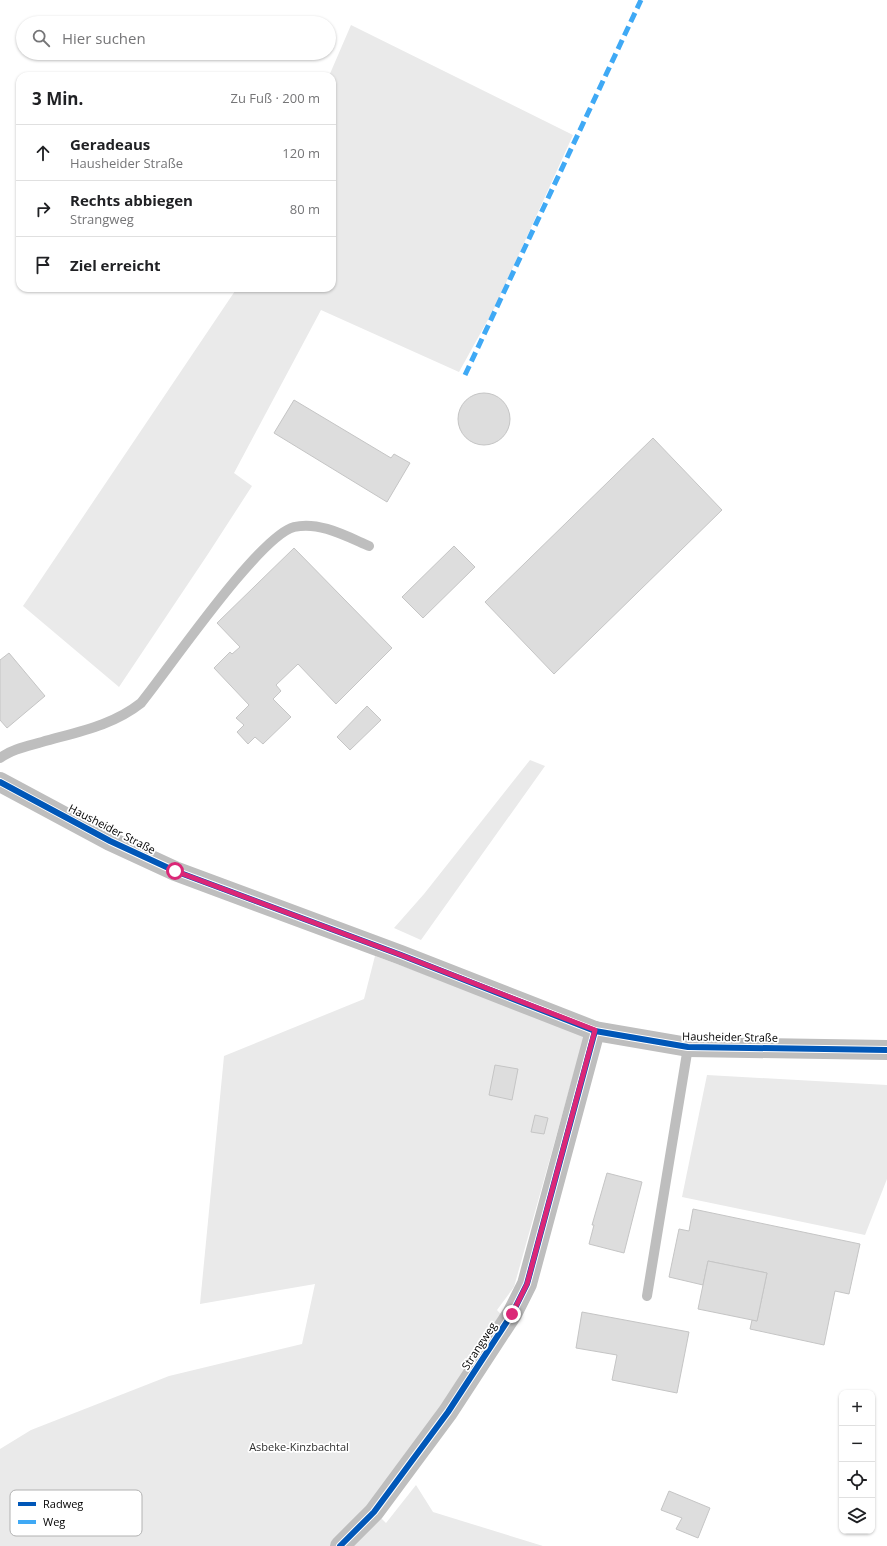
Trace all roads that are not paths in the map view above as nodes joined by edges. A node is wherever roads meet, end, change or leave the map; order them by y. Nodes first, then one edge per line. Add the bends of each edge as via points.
1 (369, 546) dead end
2 (0, 758) edge
3 (0, 782) edge
4 (595, 1030) junction
5 (688, 1047) junction
6 (887, 1050) edge
7 (647, 1296) dead end
8 (340, 1546) edge

1 - 2 lane via 338,533 310,526 292,528 275,538 231,585 141,703 126,715 106,724 33,744
3 - 4 street, Hausheider Straße via 110,841 175,871
4 - 5 street, Hausheider Straße via 644,1041
4 - 8 street, Strangweg via 527,1284 512,1314 448,1412 374,1512
5 - 6 street, Hausheider Straße
5 - 7 lane

